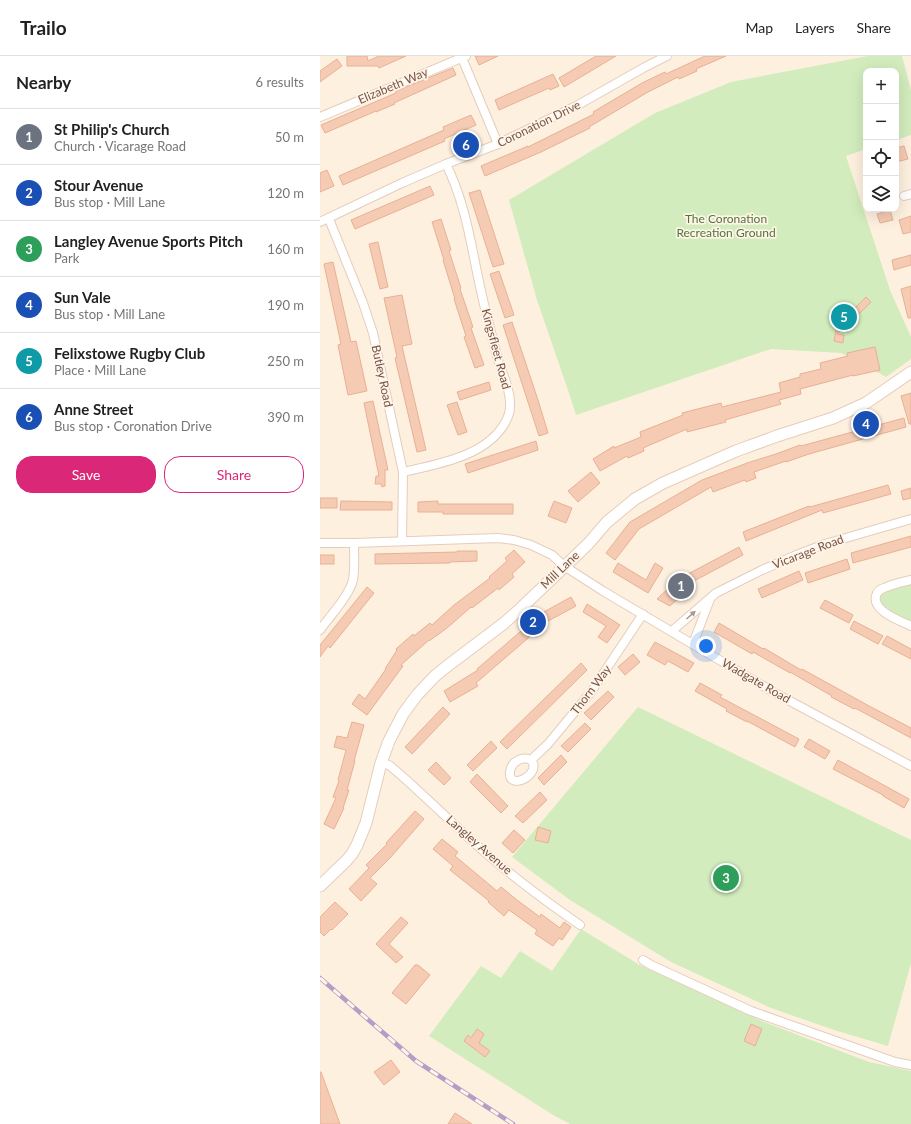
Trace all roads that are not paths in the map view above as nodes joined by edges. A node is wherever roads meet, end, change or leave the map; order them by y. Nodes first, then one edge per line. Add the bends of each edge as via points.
1 (667, 56) edge
2 (464, 57) edge
3 (320, 117) edge
4 (498, 144) junction
5 (446, 164) junction
6 (329, 219) junction
7 (320, 222) edge
8 (911, 372) edge
9 (403, 472) junction
10 (911, 519) edge
11 (402, 541) junction
12 (320, 543) edge
13 (354, 543) junction
14 (564, 566) junction
15 (911, 580) edge
16 (710, 598) junction
17 (643, 614) junction
18 (911, 626) edge
19 (320, 630) edge
20 (672, 631) junction
21 (693, 644) junction
22 (531, 760) dead end
23 (381, 763) junction
24 (911, 766) edge
25 (320, 886) edge
26 (580, 925) dead end
27 (643, 960) dead end
28 (911, 1065) edge

1 - 4 street, Coronation Drive via 578,105
2 - 3 street, Elizabeth Way
2 - 4 street
4 - 5 street, Coronation Drive
5 - 6 street, Coronation Drive
5 - 9 street, Kingsfleet Road via 465,215 486,313 508,388 509,415 497,434 464,456
6 - 7 street, Coronation Drive
6 - 9 street, Butley Road via 373,333
8 - 14 street, Mill Lane via 866,403 833,418 777,436 663,483 635,499 607,522
9 - 11 street, Butley Road
10 - 16 street, Vicarage Road via 840,539 794,556 725,588
11 - 13 street, Wadgate Road
11 - 14 street, Wadgate Road via 504,538 540,549 552,555
12 - 13 street, Wadgate Road
13 - 19 street via 354,570 350,588
14 - 17 street, Wadgate Road
14 - 23 street, Mill Lane via 514,614 425,686 399,722
15 - 18 street via 884,588 875,600 883,611
20 -> 16 street, Vicarage Road
16 - 21 street
17 - 20 street, Wadgate Road
17 - 22 street, Thorn Way via 591,692
20 - 21 street, Wadgate Road
21 - 24 street, Wadgate Road via 775,693
23 - 25 street, Mill Lane via 366,823 357,845 346,861
23 - 26 street, Langley Avenue via 389,765 402,776 493,859
27 - 28 street via 752,1011 895,1062

